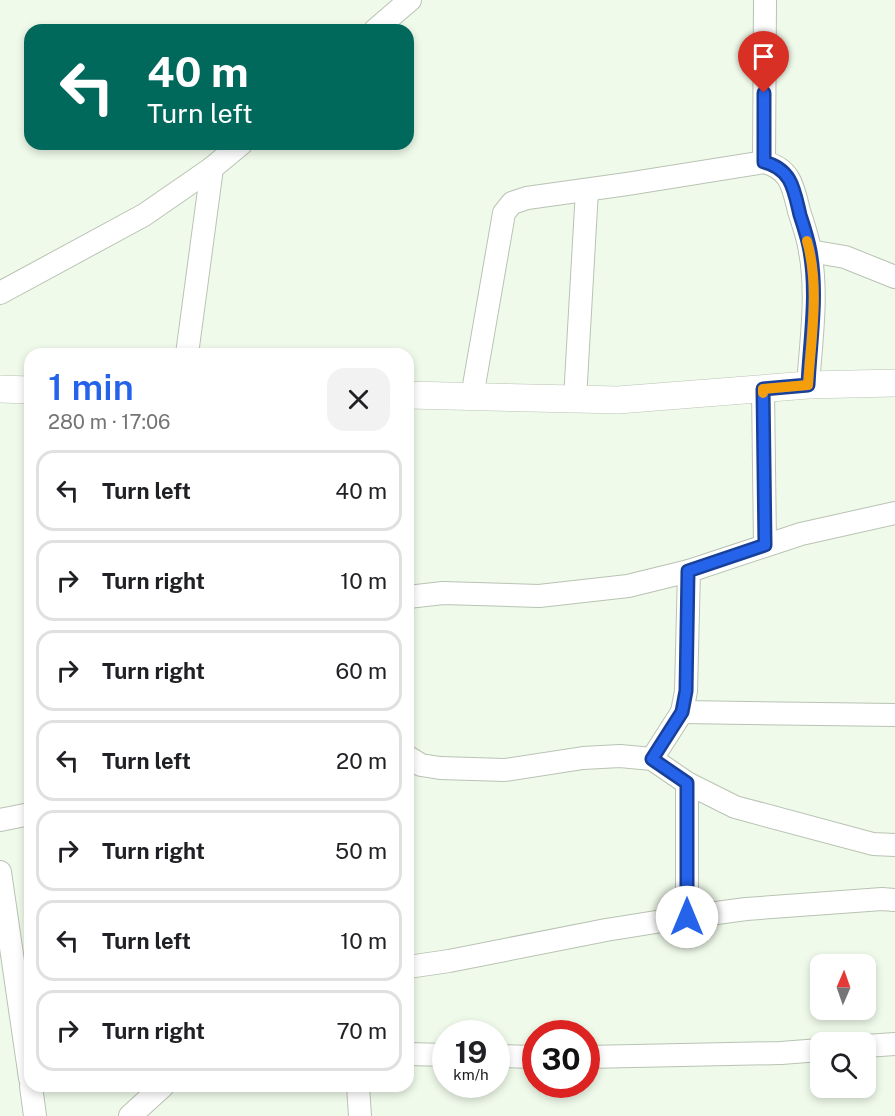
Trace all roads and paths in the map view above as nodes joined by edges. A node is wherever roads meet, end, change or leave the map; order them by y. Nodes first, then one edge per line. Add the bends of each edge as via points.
1 (410, 0) edge
2 (765, 0) edge
3 (382, 24) edge
4 (234, 150) edge
5 (764, 162) junction
6 (212, 168) junction
7 (587, 190) junction
8 (810, 251) junction
9 (895, 277) edge
10 (0, 293) edge
11 (188, 348) edge
12 (895, 382) edge
13 (808, 385) junction
14 (0, 389) edge
15 (763, 389) junction
16 (24, 390) edge
17 (414, 396) edge
18 (472, 397) junction
19 (575, 399) junction
20 (895, 513) edge
21 (765, 545) junction
22 (688, 571) junction
23 (414, 596) edge
24 (682, 712) junction
25 (895, 715) edge
26 (652, 759) junction
27 (414, 761) edge
28 (687, 783) junction
29 (24, 815) edge
30 (0, 820) edge
31 (895, 845) edge
32 (0, 872) edge
33 (895, 900) edge
34 (687, 917) junction
35 (414, 966) edge
36 (22, 969) edge
37 (24, 996) edge
38 (895, 1044) edge
39 (876, 1045) edge
40 (810, 1051) edge
41 (414, 1054) edge
42 (432, 1055) edge
43 (600, 1057) edge
44 (32, 1092) edge
45 (156, 1092) edge
46 (358, 1092) edge
47 (36, 1116) edge
48 (130, 1116) edge
49 (360, 1116) edge

1 - 3 street
2 - 5 street
4 - 6 street
5 - 7 street
5 - 8 street via 783,171 792,185
6 - 10 street via 144,215
6 - 11 street
7 - 18 street via 512,202 504,213
7 - 19 street
8 - 9 street via 845,257
8 - 13 street via 814,292
12 - 13 street
13 - 15 street
14 - 16 street
15 - 19 street via 618,400
15 - 21 street
17 - 18 street
18 - 19 street
20 - 21 street
21 - 22 street
22 - 23 street via 628,586 539,596 443,593
22 - 24 street via 686,691
24 - 25 street
24 - 26 street
26 - 27 street via 583,758 505,770 440,768
26 - 28 street
28 - 31 street via 735,807 862,842
28 - 34 street
29 - 30 street
32 - 36 street
33 - 34 street via 746,909
34 - 35 street
36 - 37 street
38 - 39 street
40 - 43 street
41 - 42 street
44 - 47 street
45 - 48 street
46 - 49 street

